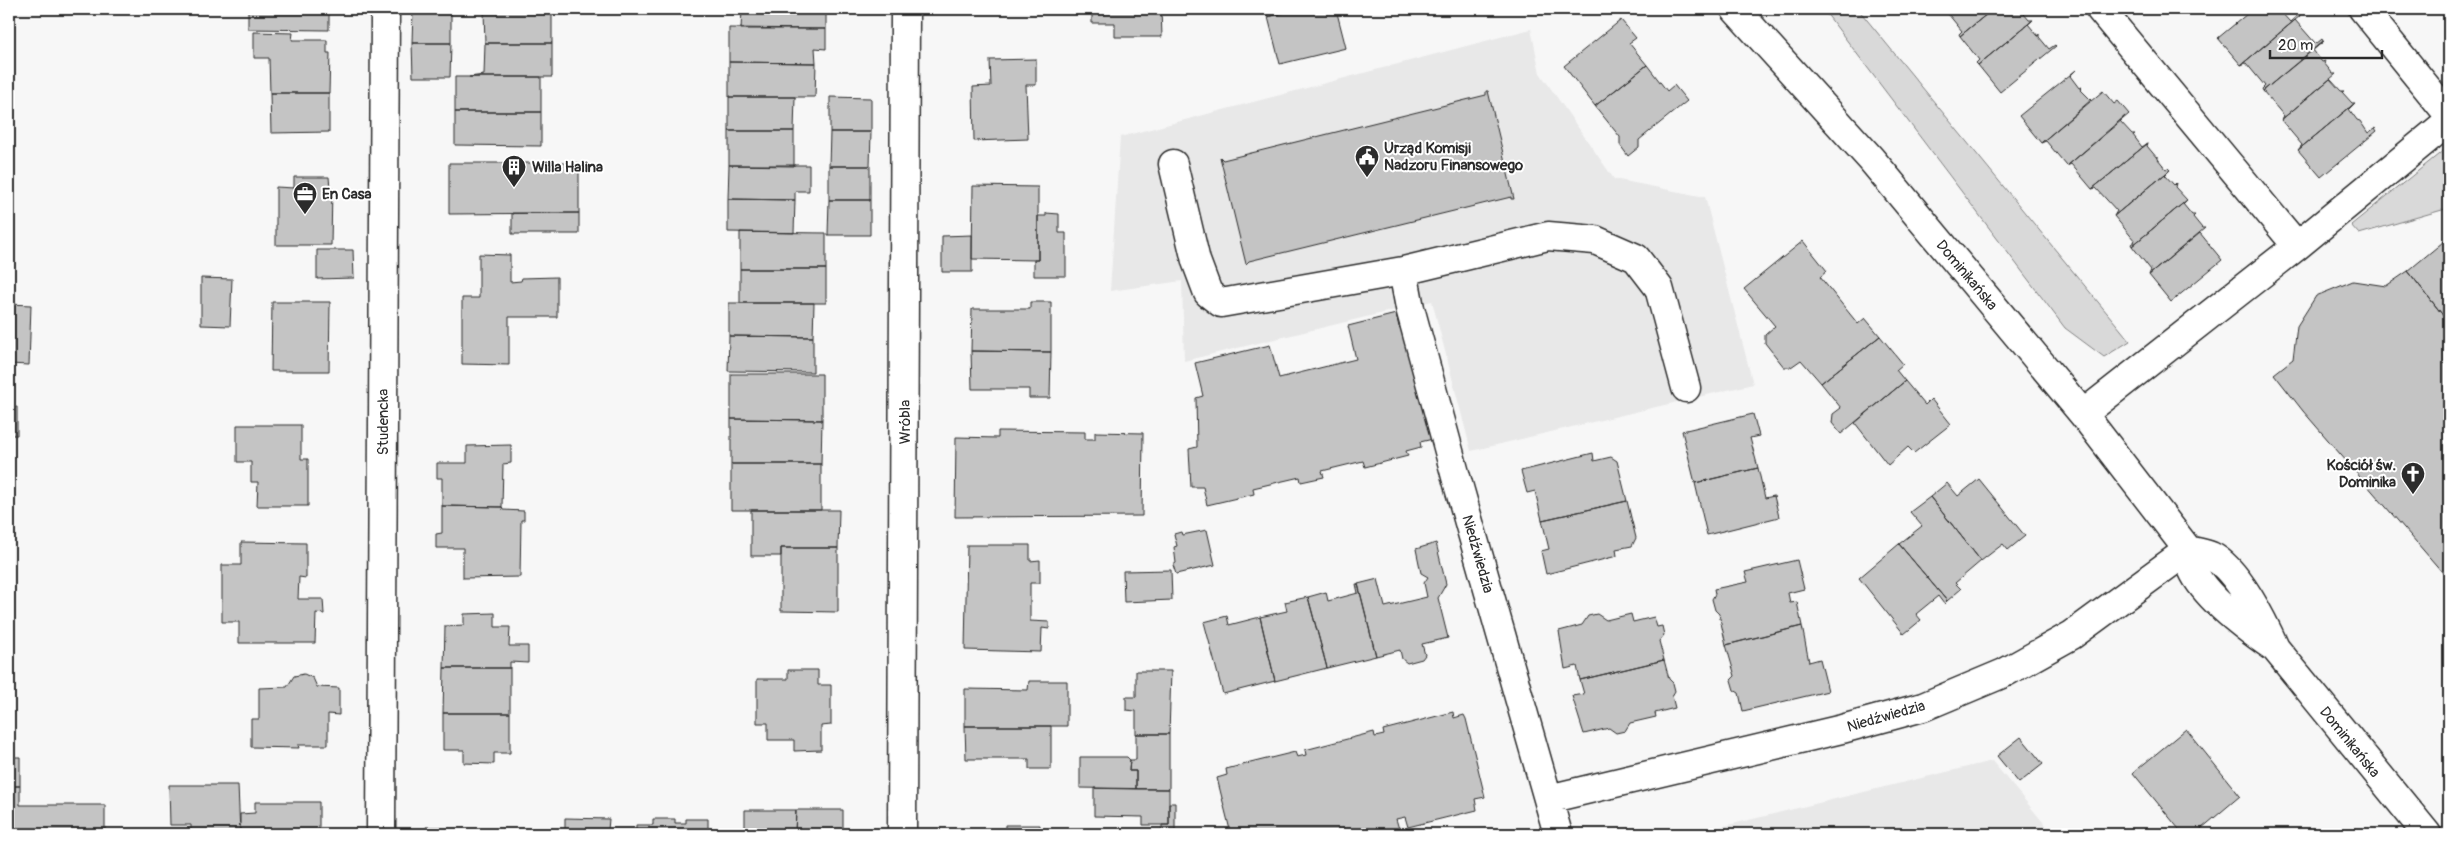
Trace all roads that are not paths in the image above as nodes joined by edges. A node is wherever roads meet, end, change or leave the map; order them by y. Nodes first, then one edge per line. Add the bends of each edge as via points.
1 (385, 9) edge
2 (906, 9) edge
3 (1735, 9) edge
4 (2100, 9) edge
5 (2363, 9) edge
6 (2449, 115) edge
7 (2449, 121) edge
8 (1173, 164) dead end
9 (2297, 246) junction
10 (1403, 271) junction
11 (1686, 388) dead end
12 (2083, 414) junction
13 (2188, 550) junction
14 (1548, 799) junction
15 (381, 834) edge
16 (902, 834) edge
17 (1558, 834) edge
18 (2427, 834) edge

1 - 15 street, Studencka
2 - 16 street, Wróbla
3 - 12 street, Dominikańska via 1872,160
4 - 9 street
5 - 6 street
7 - 9 street
8 - 10 street via 1196,261 1208,293 1221,303
9 - 12 street
10 - 11 street via 1548,236 1595,240 1636,258 1659,288
10 - 14 street, Niedźwiedzia via 1410,308
12 - 13 street, Dominikańska
13 - 14 street, Niedźwiedzia via 2072,634 2004,673 1923,707
13 - 18 street, Dominikańska via 2212,556 2229,570 2260,615 2275,648
14 - 17 street, Niedźwiedzia

